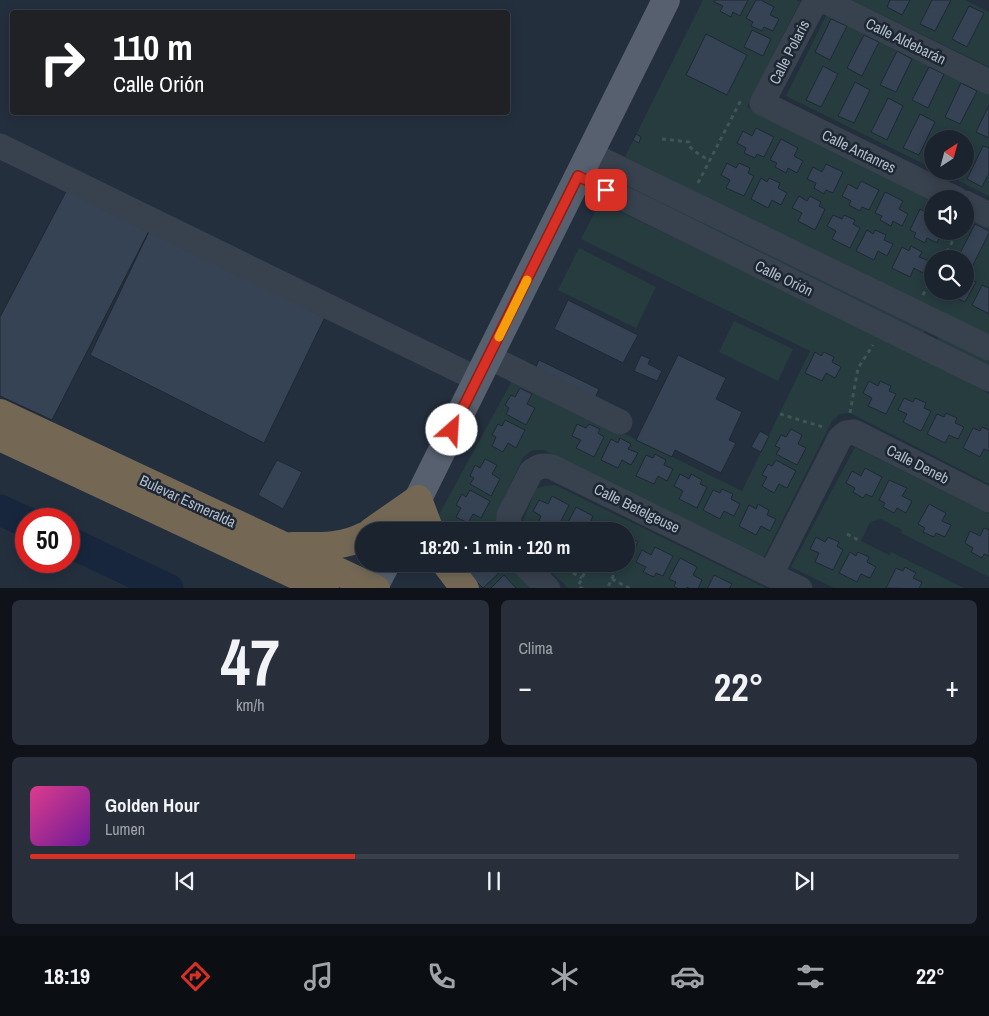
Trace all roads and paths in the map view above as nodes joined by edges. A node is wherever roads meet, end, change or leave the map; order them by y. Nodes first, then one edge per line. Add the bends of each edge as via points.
1 (666, 0) edge
2 (816, 0) edge
3 (823, 0) edge
4 (989, 82) edge
5 (752, 101) junction
6 (662, 139) dead end
7 (0, 146) edge
8 (710, 161) junction
9 (584, 165) junction
10 (937, 190) edge
11 (688, 202) junction
12 (974, 208) edge
13 (989, 215) edge
14 (938, 323) junction
15 (884, 327) junction
16 (926, 348) junction
17 (989, 348) edge
18 (483, 368) junction
19 (989, 379) edge
20 (0, 412) edge
21 (780, 414) dead end
22 (620, 422) dead end
23 (846, 433) junction
24 (0, 437) edge
25 (418, 498) junction
26 (989, 500) edge
27 (385, 522) edge
28 (406, 522) edge
29 (427, 522) edge
30 (508, 522) edge
31 (847, 534) dead end
32 (355, 540) edge
33 (860, 541) dead end
34 (284, 546) junction
35 (382, 572) edge
36 (452, 572) edge
37 (532, 572) edge
38 (570, 572) edge
39 (585, 572) edge
40 (615, 572) edge
41 (771, 574) junction
42 (582, 578) junction
43 (612, 579) junction
44 (325, 588) edge
45 (374, 588) edge
46 (465, 588) edge
47 (548, 588) edge
48 (583, 588) edge
49 (607, 588) edge
50 (631, 588) edge
51 (800, 588) edge

1 - 9 main road
2 - 5 street, Calle Polaris
3 - 4 street, Calle Aldebarán
5 - 8 path
5 - 10 street, Calle Antanres
6 - 8 path via 689,142 694,151
7 - 18 street
8 - 11 path
9 - 11 street, Calle Orión
9 - 15 street, Calle Orión
9 - 18 main road
11 - 14 street, Calle Orión
12 - 13 street
14 - 16 street
14 - 17 street, Calle Orión
15 - 16 street, Calle Orión
15 - 23 path via 858,368
16 - 19 street, Calle Orión
18 - 22 street
18 - 25 main road
20 - 34 highway, Bulevar Esmeralda
21 - 23 path
23 - 26 street, Calle Deneb via 854,432
23 - 41 street via 840,438
24 - 44 highway, Bulevar Esmeralda
25 - 27 highway
25 - 28 main road
25 - 29 highway
30 - 41 street, Calle Betelgeuse via 508,515 531,472 546,465
31 - 33 path
32 - 34 highway via 325,546
34 - 45 highway, Bulevar Esmeralda
35 - 45 main road
36 - 46 highway
37 - 47 street
38 - 42 path
39 - 42 path
40 - 43 path
41 - 51 street, Calle Betelgeuse
42 - 48 path via 578,586
43 - 49 path
43 - 50 path

